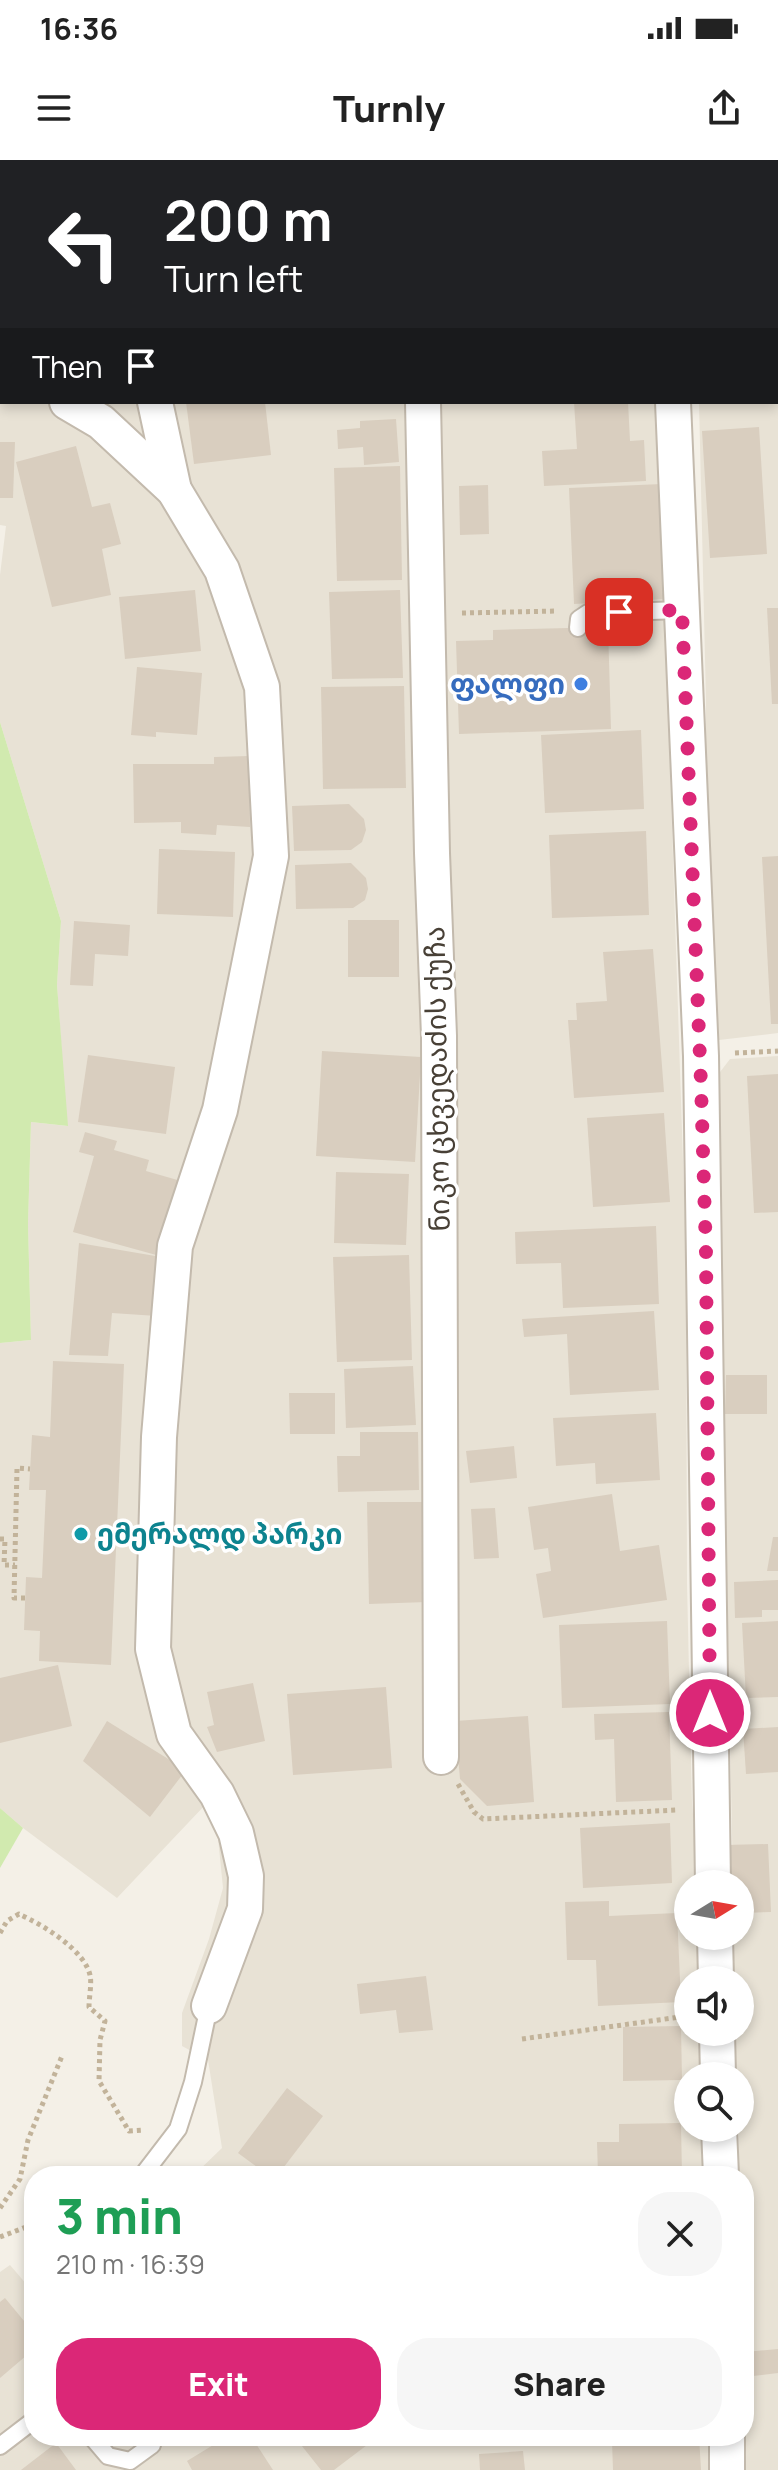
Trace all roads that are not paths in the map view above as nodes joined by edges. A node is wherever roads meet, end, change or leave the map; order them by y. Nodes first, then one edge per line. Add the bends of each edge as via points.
1 (70, 404) edge
2 (155, 404) edge
3 (423, 404) edge
4 (673, 404) edge
5 (174, 490) junction
6 (682, 610) junction
7 (578, 628) dead end
8 (441, 1757) road end
9 (712, 1870) edge
10 (209, 2006) joint
11 (720, 2142) edge
12 (150, 2166) edge
13 (721, 2166) edge
14 (24, 2428) edge
15 (0, 2446) edge
16 (100, 2446) edge
17 (151, 2446) edge
18 (727, 2446) edge
19 (727, 2470) edge

1 - 5 street via 101,422
2 - 5 street
3 - 8 street, ნიკო ცხვედაძის ქუჩა via 439,1036
4 - 6 street
5 - 10 street via 222,570 262,687 271,856 220,1110 175,1246 159,1437 153,1649 174,1734 217,1794 236,1833 246,1876 245,1909
6 - 7 lane via 588,613 579,619
6 - 9 street via 706,1253
10 - 12 lane via 178,2129
11 - 13 street
14 - 15 lane
16 - 17 lane via 108,2456 130,2461
18 - 19 street

